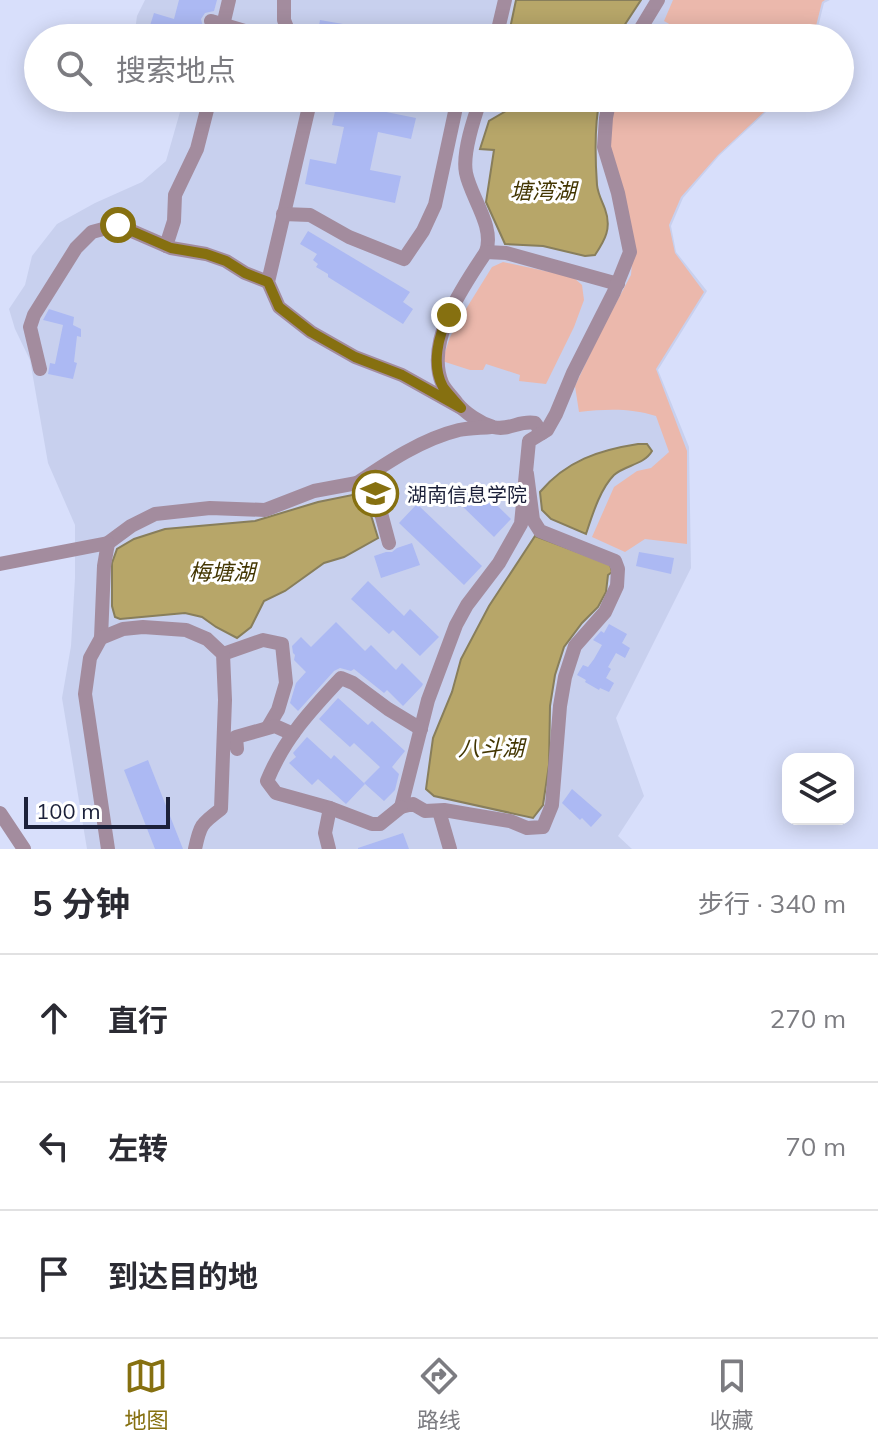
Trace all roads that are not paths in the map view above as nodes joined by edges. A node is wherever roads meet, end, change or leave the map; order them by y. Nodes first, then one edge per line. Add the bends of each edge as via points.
1 (229, 0) edge
2 (241, 0) edge
3 (284, 0) edge
4 (505, 0) edge
5 (658, 0) edge
6 (218, 20) junction
7 (218, 24) edge
8 (229, 24) edge
9 (286, 24) edge
10 (499, 24) edge
11 (643, 24) edge
12 (206, 112) edge
13 (308, 112) edge
14 (455, 112) edge
15 (477, 112) edge
16 (607, 112) edge
17 (283, 214) junction
18 (166, 246) junction
19 (486, 252) junction
20 (268, 282) junction
21 (618, 284) junction
22 (40, 369) dead end
23 (461, 408) junction
24 (492, 427) junction
25 (542, 433) junction
26 (527, 474) junction
27 (357, 483) junction
28 (108, 543) junction
29 (389, 543) dead end
30 (0, 564) edge
31 (101, 638) junction
32 (223, 654) junction
33 (268, 727) junction
34 (421, 729) junction
35 (293, 734) junction
36 (237, 749) dead end
37 (401, 807) junction
38 (330, 808) junction
39 (439, 811) junction
40 (0, 813) edge
41 (24, 849) edge
42 (108, 849) edge
43 (195, 849) edge
44 (329, 849) edge
45 (450, 849) edge

1 - 6 street
2 - 6 street
3 - 9 street
4 - 10 street
5 - 11 street
6 - 7 street
6 - 8 street
12 - 18 street via 197,149 175,195
13 - 17 street
14 - 17 street via 435,205 404,259 310,215
15 - 19 street via 465,161 486,228
16 - 21 street via 604,147 630,252
17 - 20 street
18 - 20 street via 226,261
18 - 22 street via 118,225 92,232 34,315 30,327
19 - 21 street
19 - 23 street via 441,330 437,368 443,386
20 - 23 street via 279,307 311,332
21 - 25 street
23 - 24 street
24 - 25 street via 510,428 525,421 535,423
24 - 27 street via 460,430 424,443
25 - 26 street via 529,441
26 - 34 street via 521,524 456,625
26 - 39 street via 533,520 540,531 615,561 617,586 605,612 575,646 565,677 552,805 543,827
27 - 28 street via 314,491 265,510 155,514
27 - 29 street via 381,513
28 - 30 street
28 - 31 street
31 - 32 street via 133,628 186,630
31 - 42 street via 90,658 85,694
32 - 33 street via 263,640 282,644 286,683
32 - 43 street via 221,809 204,822
33 - 35 street
33 - 36 street via 236,737
34 - 35 street via 341,678
34 - 37 street
35 - 38 street via 267,781 276,793
37 - 38 street via 380,824
37 - 39 street via 413,804
38 - 44 street via 325,833
39 - 45 street
40 - 41 street

